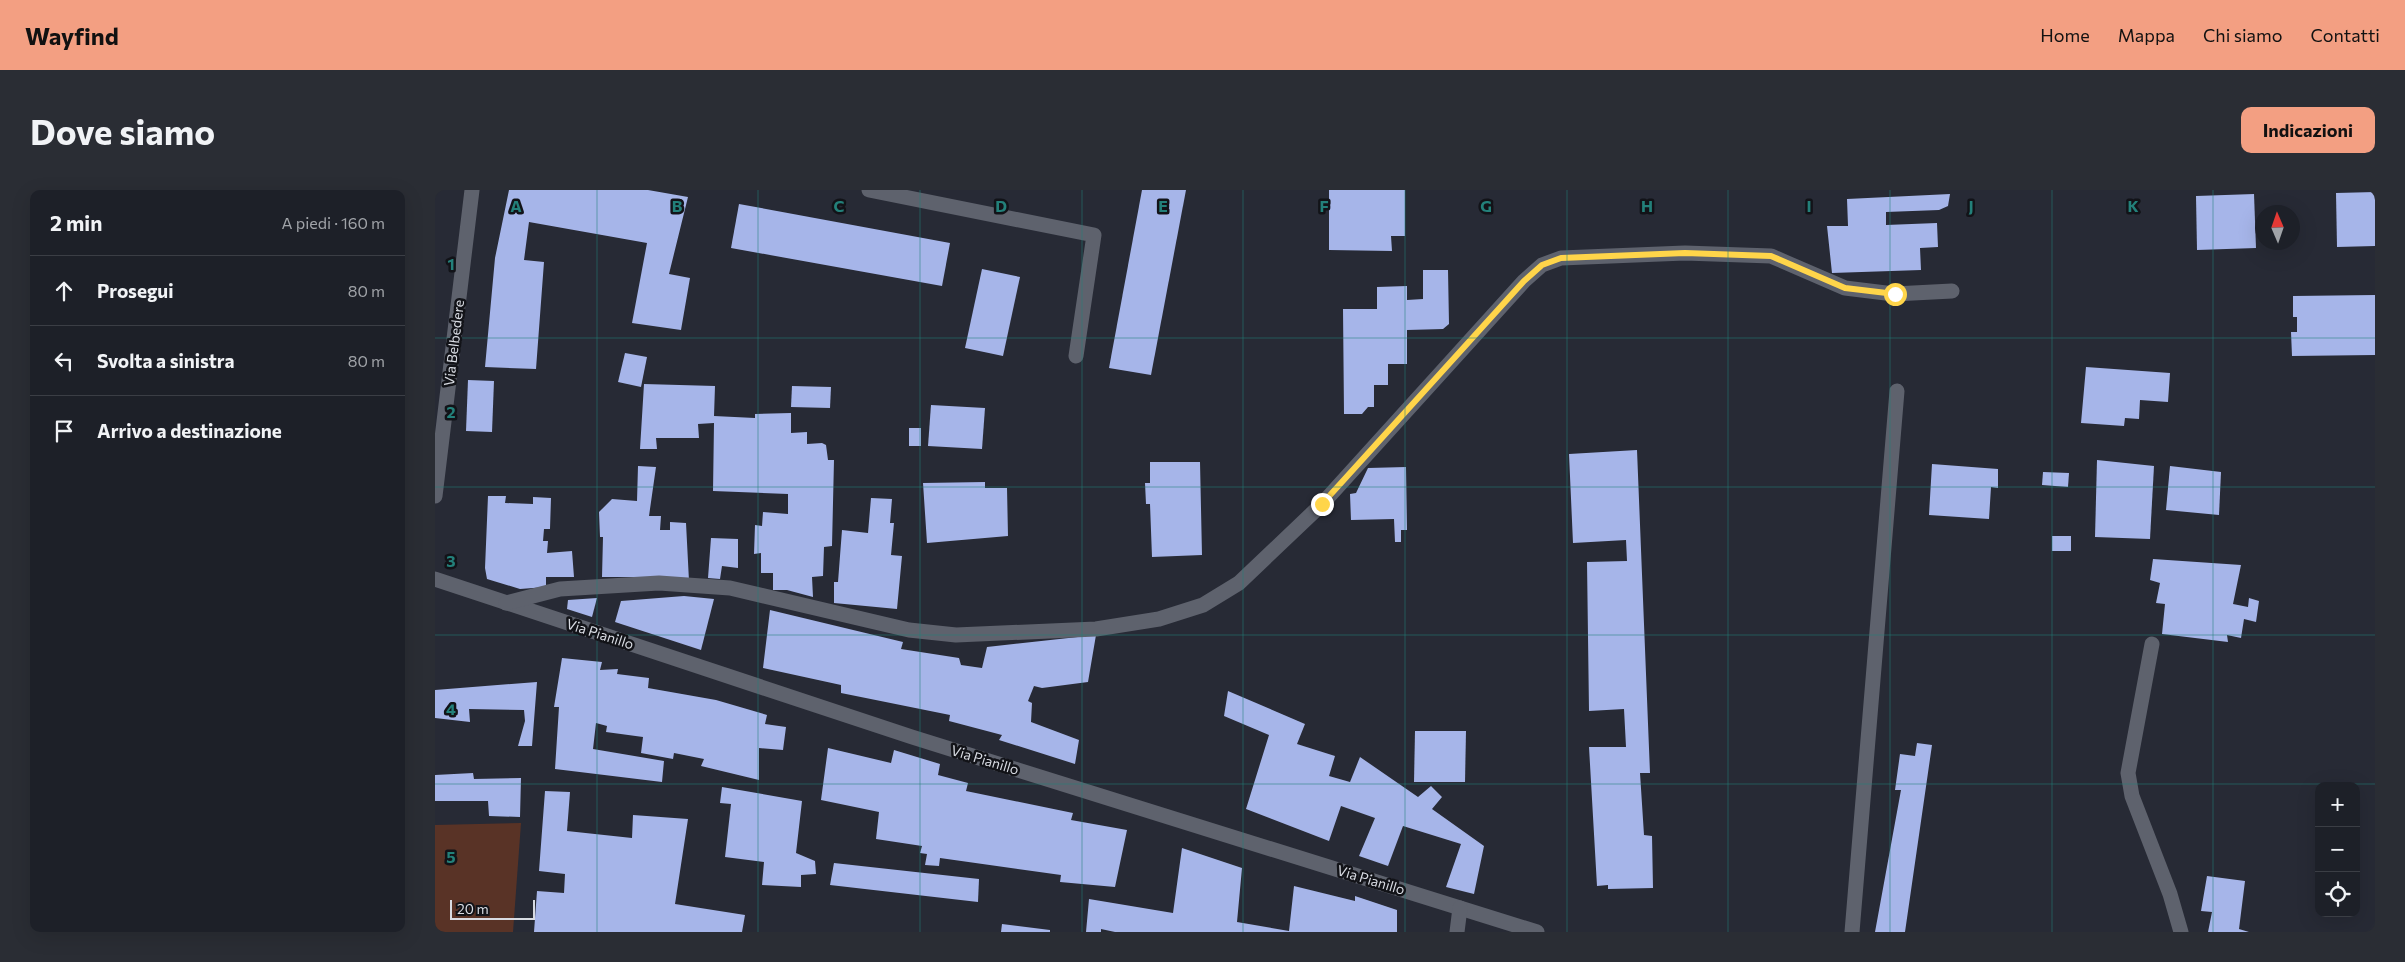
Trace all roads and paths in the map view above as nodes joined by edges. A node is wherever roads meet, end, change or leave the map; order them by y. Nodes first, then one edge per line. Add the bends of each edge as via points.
1 (472, 190) edge
2 (869, 190) edge
3 (1952, 290) dead end
4 (1076, 356) dead end
5 (1897, 391) dead end
6 (435, 496) edge
7 (435, 579) edge
8 (506, 603) junction
9 (2152, 644) dead end
10 (1460, 908) junction
11 (1457, 932) edge
12 (1537, 932) edge
13 (1853, 932) edge
14 (2181, 932) edge

1 - 6 street, Via Belbedere
2 - 4 street via 1094,235
3 - 8 street via 1895,294 1845,288 1771,256 1666,254 1561,258 1542,265 1322,504 1239,583 1203,605 1159,619 1095,629 956,635 909,630 730,588 668,584 560,589
5 - 13 street
7 - 8 street, Via Pianillo
8 - 10 street, Via Pianillo via 921,740
9 - 14 street via 2127,773 2132,796 2170,894
10 - 11 street
10 - 12 street, Via Pianillo

